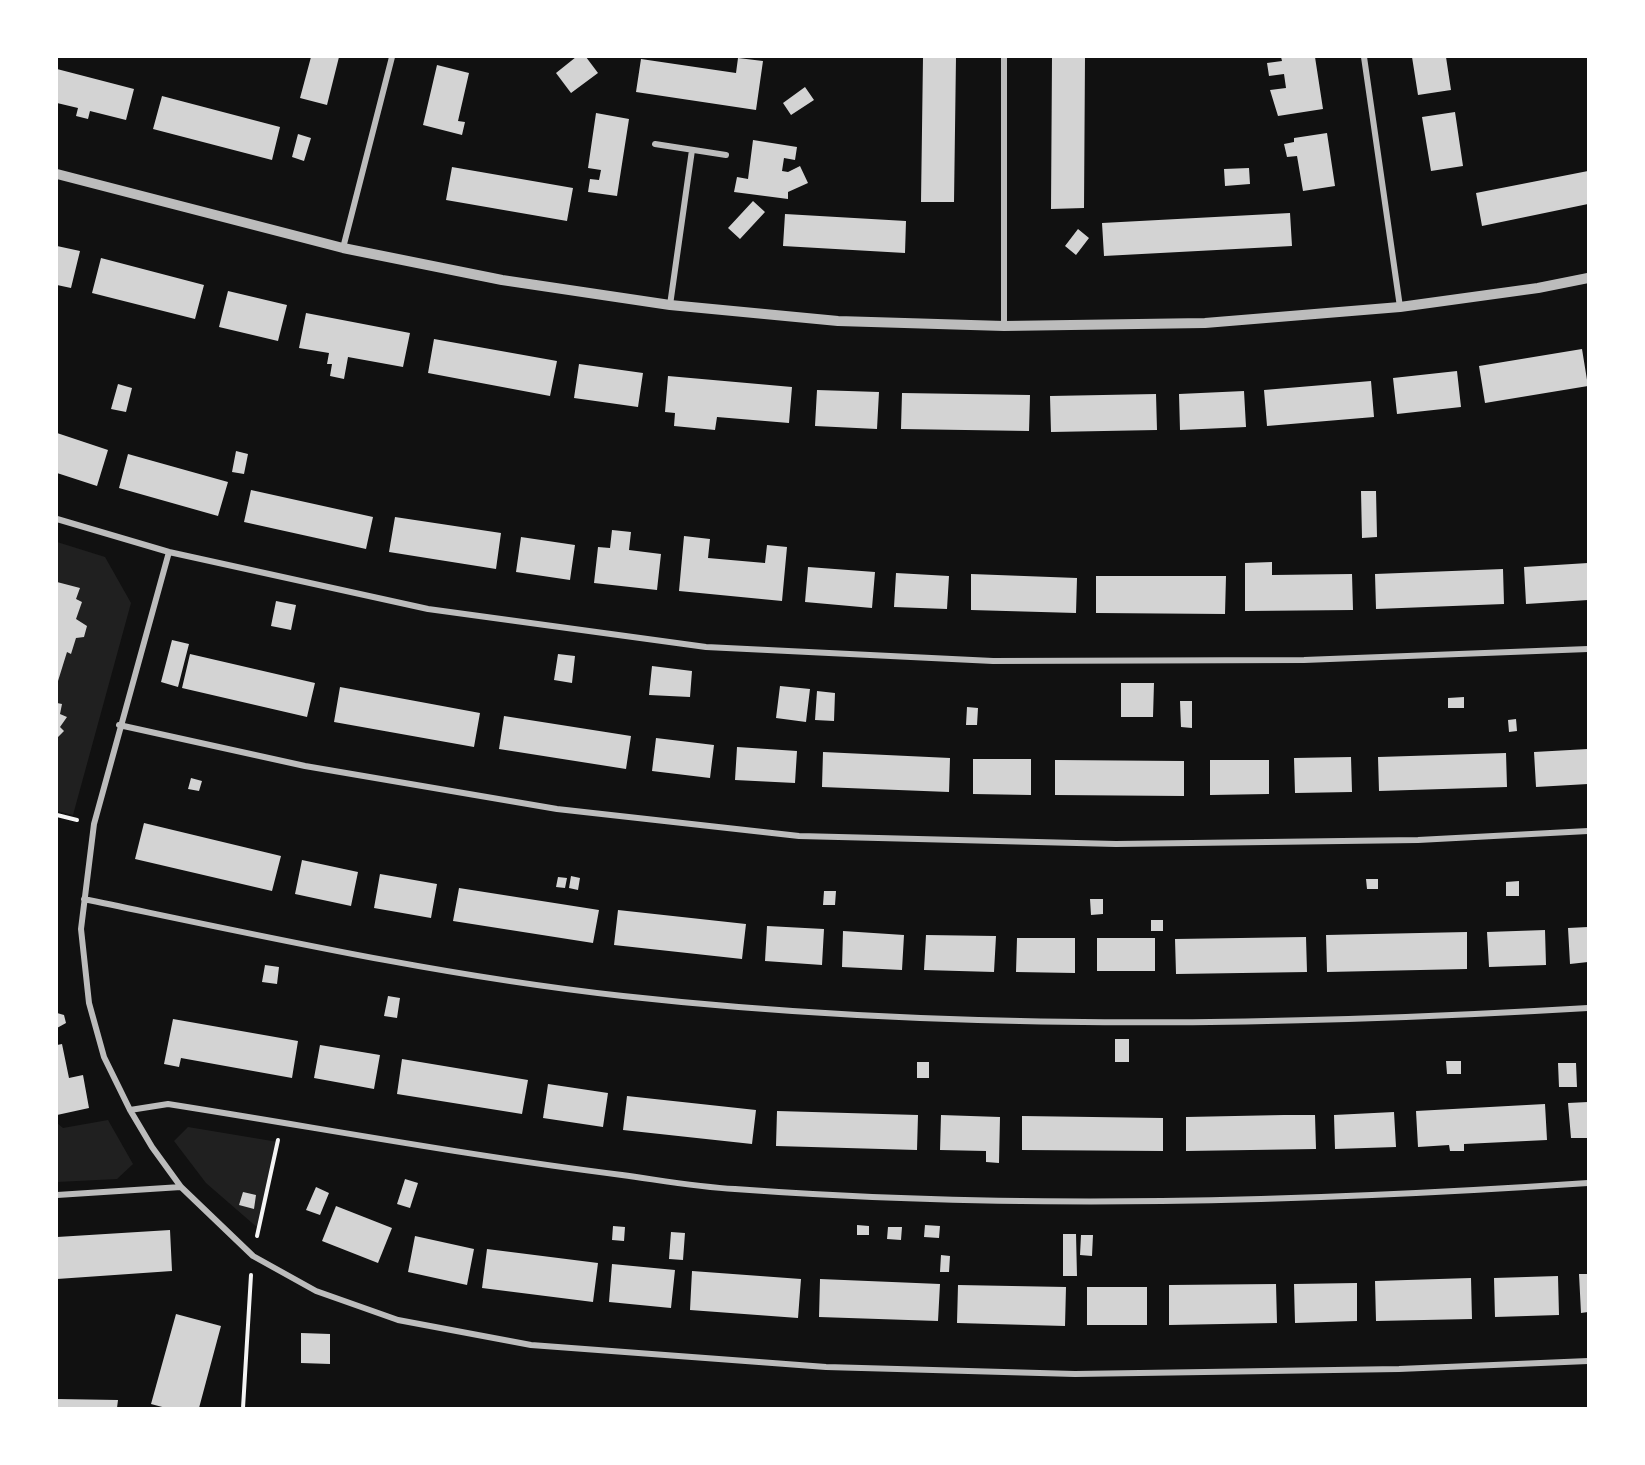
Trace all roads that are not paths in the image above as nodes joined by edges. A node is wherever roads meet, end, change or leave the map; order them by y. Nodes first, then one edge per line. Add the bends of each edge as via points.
1 (392, 57) edge
2 (1004, 57) edge
3 (1364, 57) edge
4 (655, 144) dead end
5 (692, 150) junction
6 (726, 155) dead end
7 (57, 174) edge
8 (343, 248) junction
9 (1588, 278) edge
10 (670, 305) junction
11 (1400, 307) junction
12 (1004, 326) junction
13 (57, 519) edge
14 (169, 552) junction
15 (1588, 649) edge
16 (119, 725) junction
17 (1588, 831) edge
18 (84, 899) junction
19 (1588, 1008) edge
20 (130, 1110) junction
21 (1588, 1184) edge
22 (181, 1187) junction
23 (57, 1195) edge
24 (1588, 1361) edge

1 - 8 street
2 - 12 street
3 - 11 street
4 - 5 street
5 - 6 street
5 - 10 street
7 - 8 street
8 - 10 street via 502,280
9 - 11 street
10 - 12 street via 838,321
11 - 12 street via 1205,323
13 - 14 street
14 - 15 street via 428,609 706,647 993,661 1304,660
14 - 16 street
16 - 17 street via 305,766 557,809 799,836 1116,844 1418,840
16 - 18 street via 94,824
18 - 19 street via 350,955 621,996 848,1014 1133,1022 1444,1017
18 - 20 street via 81,929 89,1003 104,1057
20 - 21 street via 168,1104 520,1163 733,1189 998,1201 1222,1200 1428,1194
20 - 22 street
22 - 23 street
22 - 24 street via 253,1257 316,1291 398,1320 531,1345 826,1367 1075,1374 1399,1370

